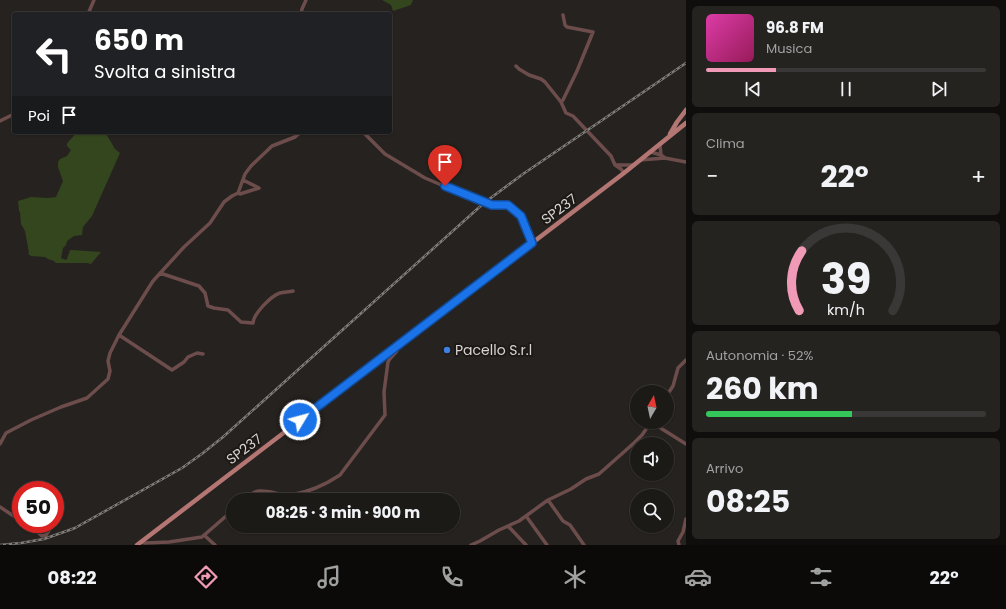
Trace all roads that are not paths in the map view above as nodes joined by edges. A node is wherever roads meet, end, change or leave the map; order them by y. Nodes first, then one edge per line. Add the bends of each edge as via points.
1 (94, 0) edge
2 (306, 0) edge
3 (89, 12) edge
4 (301, 12) edge
5 (563, 15) dead end
6 (516, 66) dead end
7 (561, 102) junction
8 (686, 111) edge
9 (12, 115) edge
10 (680, 118) junction
11 (0, 121) edge
12 (684, 125) edge
13 (299, 134) edge
14 (365, 134) edge
15 (669, 136) junction
16 (660, 145) junction
17 (650, 152) junction
18 (661, 155) junction
19 (665, 158) junction
20 (658, 159) junction
21 (639, 160) junction
22 (686, 162) edge
23 (615, 165) junction
24 (635, 165) junction
25 (624, 174) junction
26 (243, 180) junction
27 (238, 193) junction
28 (532, 243) junction
29 (160, 273) junction
30 (293, 291) dead end
31 (120, 335) junction
32 (398, 345) junction
33 (203, 354) dead end
34 (686, 360) edge
35 (673, 385) edge
36 (646, 429) edge
37 (662, 429) edge
38 (0, 444) edge
39 (686, 444) edge
40 (253, 493) edge
41 (272, 493) edge
42 (296, 493) edge
43 (548, 500) junction
44 (0, 508) edge
45 (12, 516) edge
46 (226, 516) edge
47 (526, 516) junction
48 (686, 519) edge
49 (508, 526) junction
50 (39, 533) edge
51 (47, 533) edge
52 (204, 535) junction
53 (139, 543) edge
54 (216, 545) edge
55 (471, 545) edge
56 (526, 545) edge
57 (548, 545) edge
58 (584, 545) edge
59 (679, 545) edge

1 - 3 street
2 - 4 street
5 - 7 street via 567,27 593,32
6 - 7 street via 545,82
7 - 23 street via 566,113 573,116 611,156
8 - 10 main road
8 - 12 main road
9 - 11 street
10 - 12 main road via 680,123
10 - 15 main road
12 - 15 main road, SP237
13 - 26 street via 272,146 251,166
14 - 28 street via 385,154 425,178 492,205 508,205 521,216
15 - 16 main road, SP237 / SP237
16 - 17 main road, SP237 / SP237
16 - 18 street
17 - 18 street
17 - 20 street
17 - 21 main road, SP237 / SP237
18 - 19 street
19 - 20 street
19 - 22 street
20 - 21 street
21 - 24 main road, SP237 / SP237
23 - 24 street
23 - 25 street
24 - 25 main road, SP237 / SP237
25 - 28 main road, SP237 / SP237
26 - 27 street
26 - 27 street via 259,188
27 - 29 street via 224,202 210,223
28 - 32 main road, SP237 / SP237
29 - 30 street via 200,286 205,293 208,306 228,310 241,322 253,323 253,319 264,304 279,293
29 - 31 street
31 - 33 street via 172,370 188,357 197,353
31 - 38 street via 110,353 110,371 108,379 103,384 87,398 31,420 6,433
32 - 42 street via 398,351 388,362 384,392 385,415 340,475 308,491
32 - 53 main road, SP237 / SP237
34 - 35 street via 678,368
36 - 43 street via 599,474
37 - 39 street
40 - 41 street
43 - 47 street
43 - 58 street via 563,521 570,524
44 - 45 street
46 - 52 street
47 - 49 street
47 - 57 street
48 - 59 street via 678,541
49 - 55 street
49 - 56 street
50 - 51 street via 42,536
52 - 53 street via 168,542
52 - 54 street

